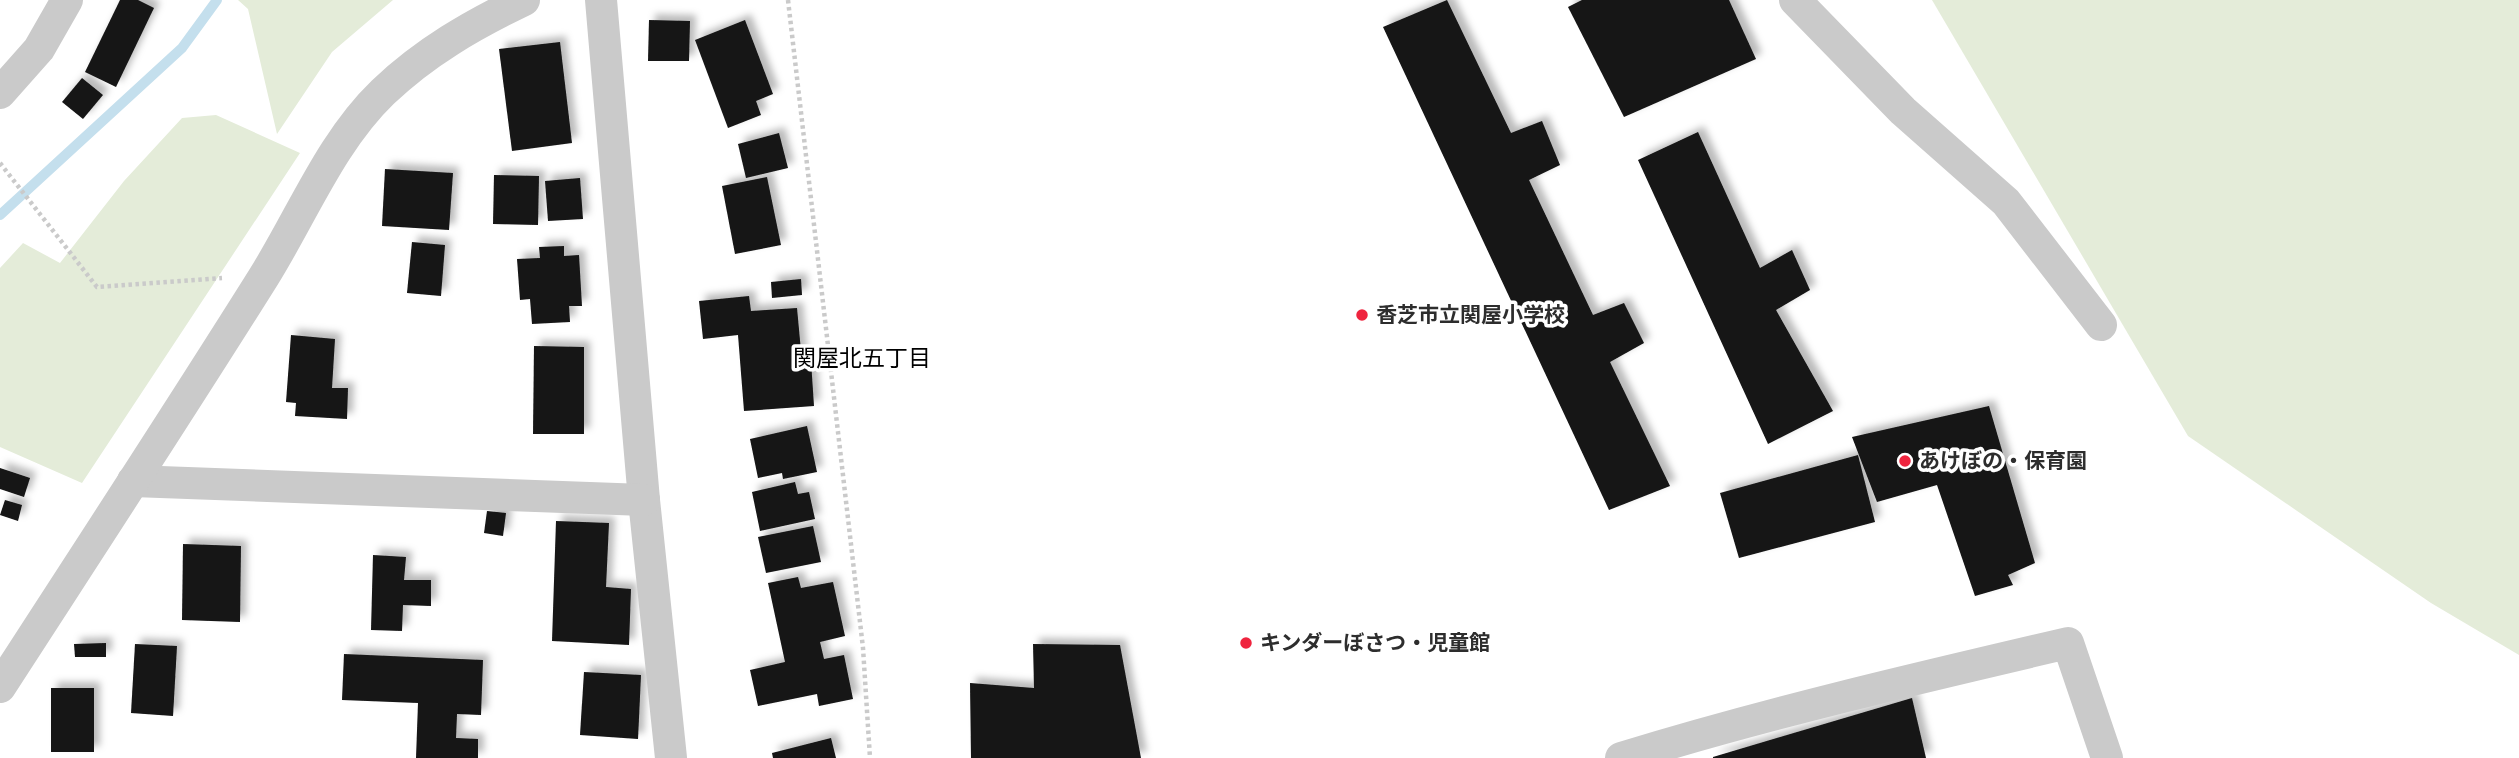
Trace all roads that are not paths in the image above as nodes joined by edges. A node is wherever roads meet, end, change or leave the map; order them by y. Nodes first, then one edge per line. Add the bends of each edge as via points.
1 (67, 0) edge
2 (524, 0) edge
3 (601, 0) edge
4 (1794, 0) edge
5 (0, 93) edge
6 (2101, 325) dead end
7 (133, 481) junction
8 (644, 500) junction
9 (0, 687) edge
10 (671, 758) edge
11 (1621, 758) edge
12 (2106, 758) edge

1 - 5 street via 39,49
2 - 7 street via 429,52 382,93 347,134 265,275
3 - 8 street
4 - 6 street via 1903,111 2006,202
7 - 8 street
7 - 9 street
8 - 10 street
11 - 12 street via 1716,729 2068,643

